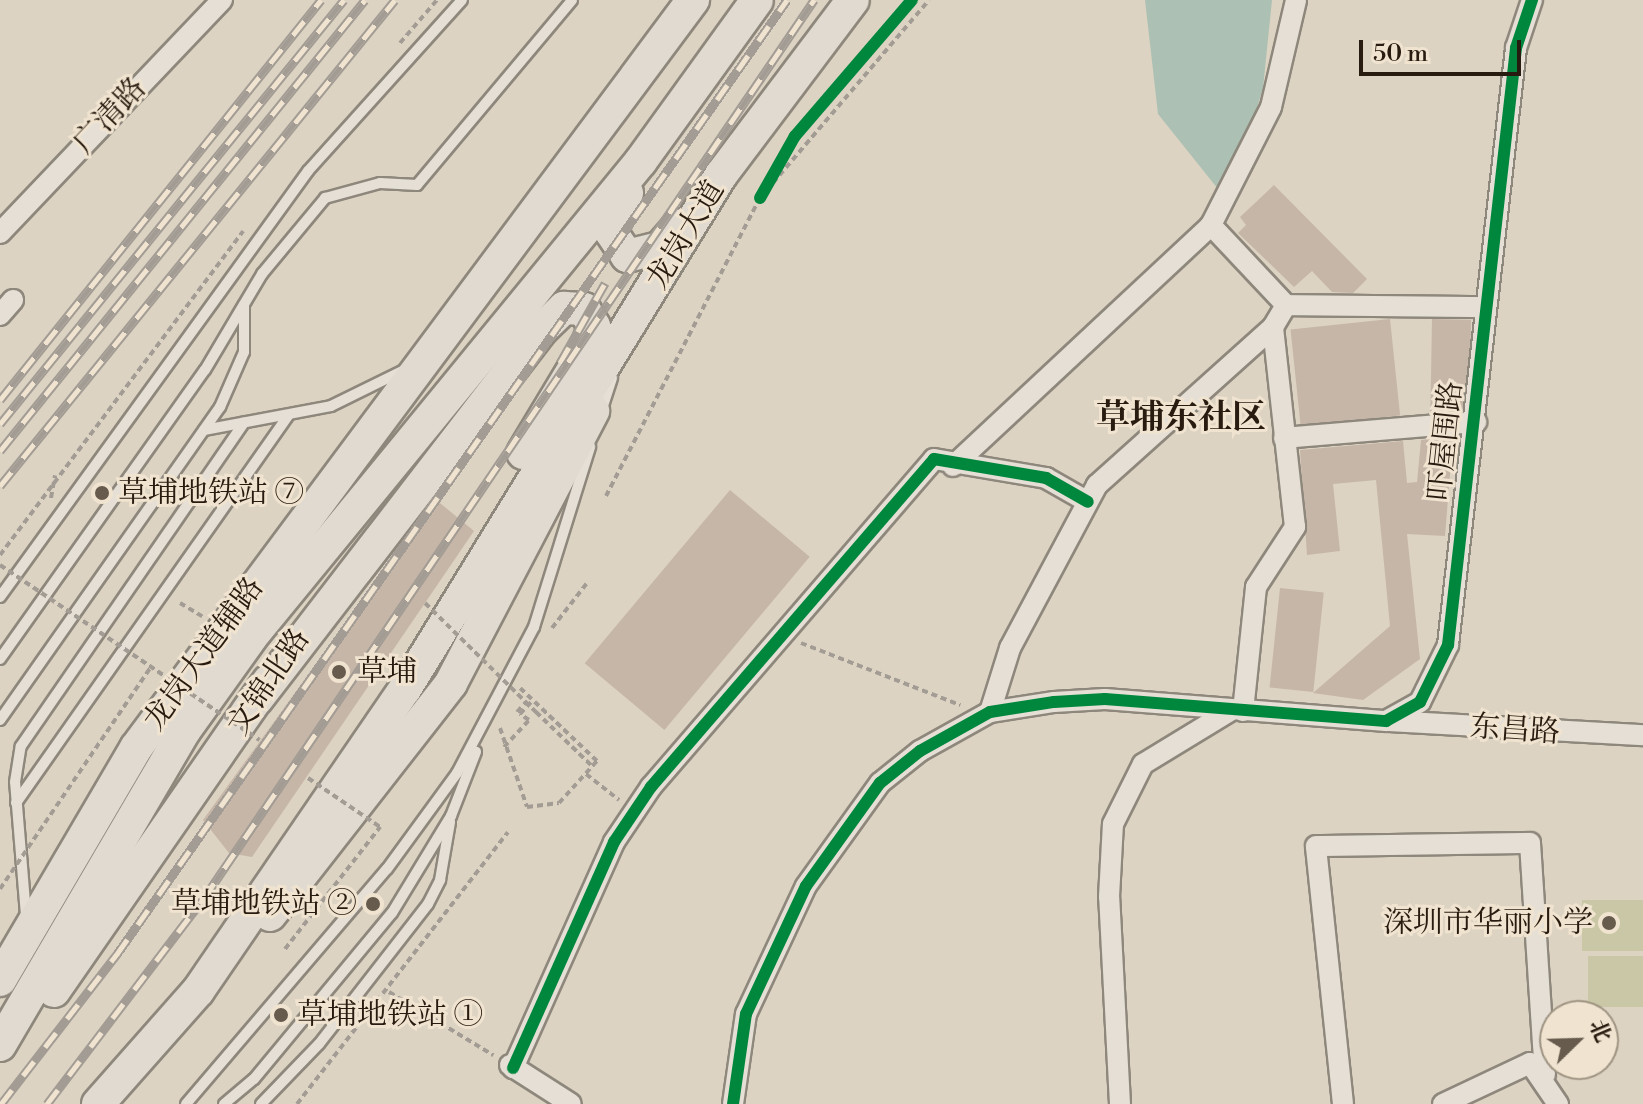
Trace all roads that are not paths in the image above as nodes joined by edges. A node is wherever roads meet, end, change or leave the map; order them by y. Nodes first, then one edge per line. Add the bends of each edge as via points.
1 (222, 0) edge
2 (462, 0) edge
3 (572, 0) edge
4 (693, 0) edge
5 (757, 0) edge
6 (853, 0) edge
7 (1296, 0) edge
8 (1532, 0) edge
9 (641, 161) junction
10 (721, 175) junction
11 (1211, 225) junction
12 (0, 233) edge
13 (244, 300) junction
14 (528, 302) junction
15 (1286, 305) junction
16 (1485, 307) junction
17 (1273, 327) junction
18 (625, 339) junction
19 (438, 349) junction
20 (289, 415) junction
21 (1476, 422) junction
22 (244, 423) junction
23 (204, 430) junction
24 (1284, 438) junction
25 (953, 466) junction
26 (1088, 502) junction
27 (0, 597) edge
28 (0, 659) edge
29 (257, 699) junction
30 (1236, 711) junction
31 (985, 715) junction
32 (0, 720) edge
33 (1386, 721) junction
34 (485, 728) junction
35 (1643, 735) edge
36 (365, 748) junction
37 (16, 804) junction
38 (451, 816) junction
39 (18, 948) junction
40 (0, 980) edge
41 (198, 991) junction
42 (1540, 1000) edge
43 (0, 1045) edge
44 (0, 1055) edge
45 (1539, 1070) edge
46 (1547, 1080) edge
47 (98, 1104) edge
48 (186, 1104) edge
49 (224, 1104) edge
50 (261, 1104) edge
51 (571, 1104) edge
52 (733, 1104) edge
53 (1120, 1104) edge
54 (1343, 1104) edge
55 (1443, 1104) edge
56 (1558, 1104) edge

1 - 12 street, 广清路
2 - 27 lane via 308,171
3 - 13 lane via 417,185 380,183 325,198
4 - 19 main road
5 - 9 main road
6 - 10 main road, 龙岗大道
7 - 11 street via 1271,107
8 - 16 street, 吓屋围路 via 1516,48
9 - 10 main road via 611,232 627,256 660,248
9 - 14 main road
10 - 18 main road, 龙岗大道
11 - 15 street
11 - 25 street
13 - 23 lane via 236,379
13 - 28 lane via 205,370
14 - 29 main road, 文锦北路
14 - 43 main road via 364,497 194,718
15 - 16 street
15 - 17 street
16 - 21 street, 吓屋围路
17 - 24 street
17 - 26 street via 1097,485
18 - 34 lane via 534,627
18 - 36 main road, 龙岗大道 via 530,479
18 - 41 main road via 575,454 451,683 312,869
19 - 20 lane via 362,393
19 - 39 main road, 龙岗大道辅路 via 136,748
20 - 22 lane
20 - 37 lane
21 - 24 street
21 - 33 street, 吓屋围路 via 1448,645 1420,702
22 - 23 lane
22 - 37 lane via 21,746
23 - 32 lane
24 - 30 street via 1295,527 1256,587
25 - 26 street via 1046,478
25 - 51 street via 934,459 651,787 614,842 512,1067
26 - 31 street via 1010,648
29 - 36 main road via 541,330 564,308 584,309 594,326 588,345 458,561
29 - 44 main road, 文锦北路 via 51,996
30 - 31 street via 1105,699
30 - 33 street
30 - 53 street via 1143,764 1113,824 1109,897
31 - 52 street via 880,783 806,886 746,1014
33 - 35 street, 东昌路
34 - 38 lane
34 - 48 lane via 387,869
36 - 41 main road
37 - 39 lane via 26,898
38 - 49 lane via 392,913 254,1079
38 - 50 lane via 440,880 428,904
39 - 40 main road, 龙岗大道辅路
41 - 47 main road
42 - 54 street via 1530,843 1316,846
45 - 55 street via 1530,1063
46 - 56 street

